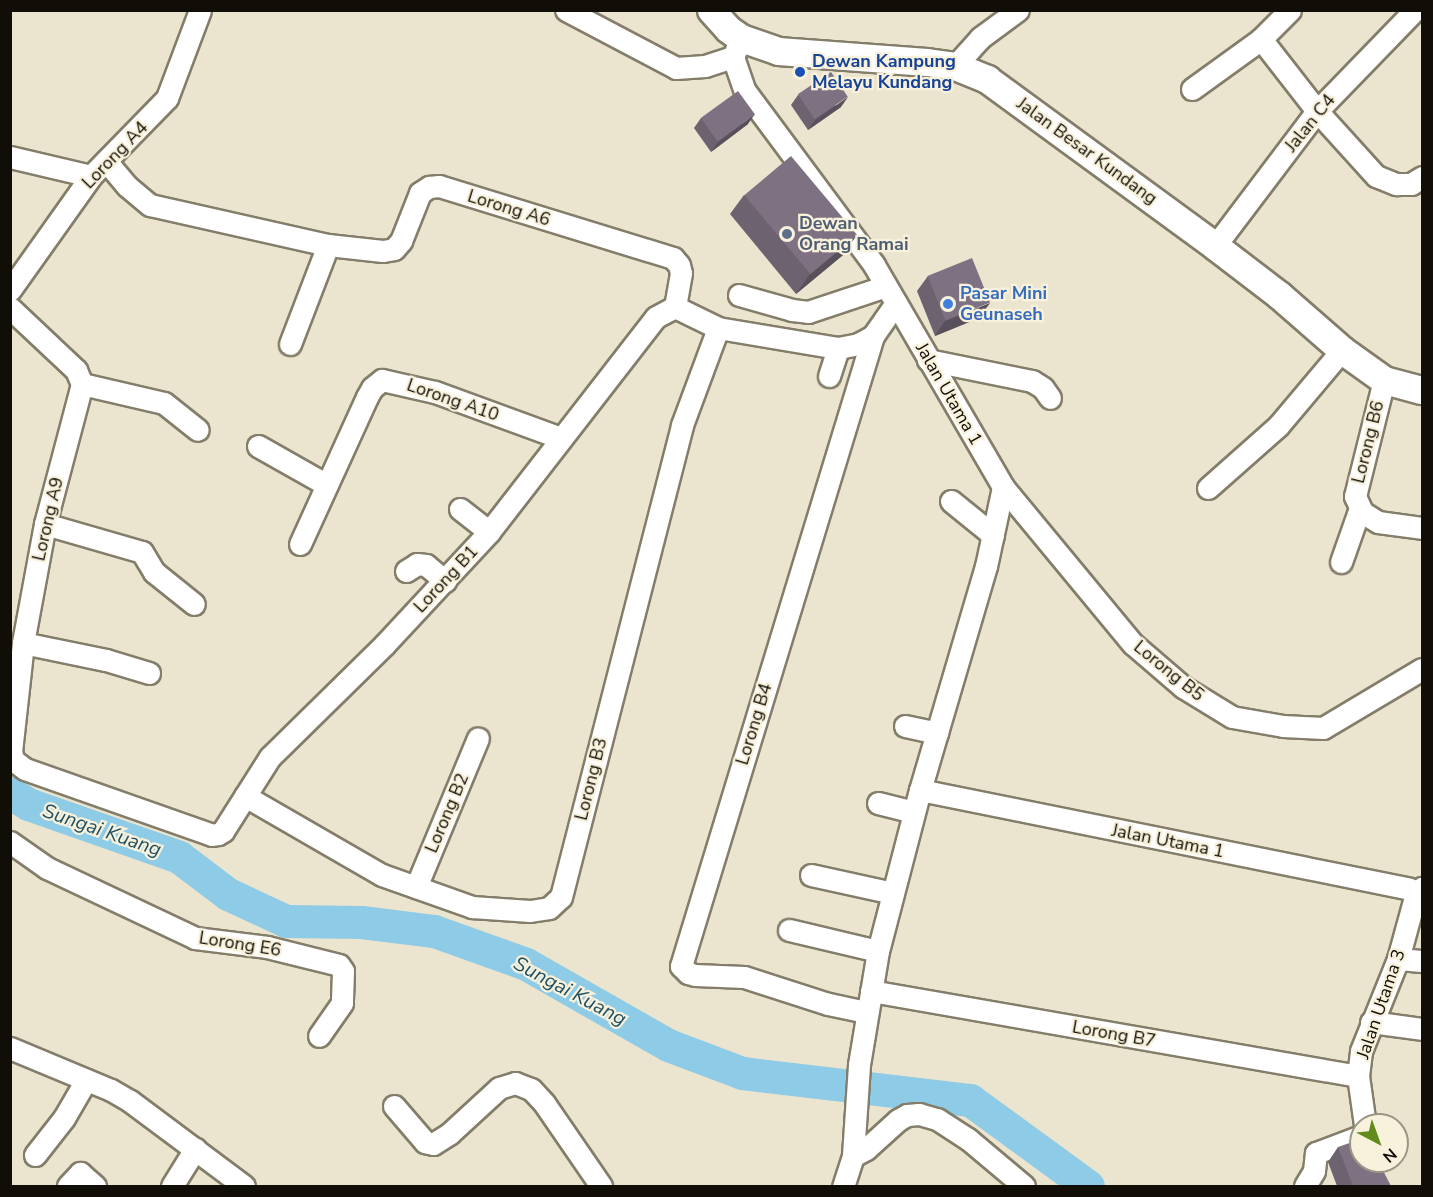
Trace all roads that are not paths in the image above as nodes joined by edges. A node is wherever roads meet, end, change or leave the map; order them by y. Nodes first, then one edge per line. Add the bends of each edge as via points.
1 (200, 10) edge
2 (567, 10) edge
3 (711, 10) edge
4 (1018, 10) edge
5 (1290, 10) edge
6 (1415, 10) edge
7 (1261, 39) junction
8 (737, 47) junction
9 (955, 66) junction
10 (1192, 89) dead end
11 (1317, 111) junction
12 (10, 157) edge
13 (106, 161) junction
14 (91, 176) junction
15 (1422, 177) edge
16 (328, 245) junction
17 (1215, 246) junction
18 (10, 290) edge
19 (891, 294) junction
20 (739, 295) dead end
21 (675, 307) junction
22 (10, 308) edge
23 (718, 328) junction
24 (873, 336) junction
25 (290, 344) dead end
26 (838, 348) junction
27 (1342, 350) junction
28 (928, 360) junction
29 (829, 376) dead end
30 (1384, 380) junction
31 (82, 384) junction
32 (1422, 390) edge
33 (1050, 398) dead end
34 (198, 430) dead end
35 (561, 438) junction
36 (258, 446) dead end
37 (327, 485) junction
38 (1003, 487) junction
39 (1208, 488) dead end
40 (951, 501) dead end
41 (1360, 508) junction
42 (460, 509) dead end
43 (45, 524) junction
44 (1422, 528) edge
45 (489, 532) junction
46 (993, 535) junction
47 (300, 544) dead end
48 (1341, 562) dead end
49 (406, 572) dead end
50 (445, 581) junction
51 (194, 604) dead end
52 (23, 643) junction
53 (1422, 669) edge
54 (149, 673) dead end
55 (905, 726) dead end
56 (937, 733) junction
57 (478, 738) dead end
58 (12, 759) edge
59 (920, 790) junction
60 (244, 796) junction
61 (878, 803) dead end
62 (914, 812) junction
63 (10, 842) edge
64 (811, 875) dead end
65 (416, 887) junction
66 (1419, 890) edge
67 (893, 893) junction
68 (789, 930) dead end
69 (878, 951) junction
70 (1398, 959) junction
71 (1422, 961) edge
72 (869, 1002) junction
73 (1371, 1022) junction
74 (1422, 1029) edge
75 (319, 1036) dead end
76 (10, 1048) edge
77 (1358, 1076) junction
78 (86, 1080) junction
79 (394, 1106) dead end
80 (1363, 1113) edge
81 (1349, 1141) edge
82 (195, 1149) junction
83 (35, 1155) dead end
84 (853, 1156) junction
85 (68, 1186) edge
86 (95, 1186) edge
87 (172, 1186) edge
88 (244, 1186) edge
89 (601, 1186) edge
90 (843, 1186) edge
91 (1024, 1186) edge
92 (1305, 1186) edge

1 - 13 street, Lorong A4 via 167,98
2 - 8 street via 676,68 705,66
3 - 8 main road, Jalan Besar Kundang via 729,29
4 - 9 street via 980,38
5 - 7 street
6 - 11 street, Jalan C4
7 - 10 street
7 - 11 street
8 - 9 main road, Jalan Besar Kundang
8 - 19 street, Jalan Utama 1 via 745,91 824,195
9 - 17 main road, Jalan Besar Kundang via 1006,92
11 - 15 street via 1376,176 1396,184 1411,184
11 - 17 street, Jalan C4
12 - 14 street
13 - 14 street, Lorong A4
13 - 16 street, Lorong A6 via 150,205
14 - 18 street, Lorong A4
16 - 21 street, Lorong A6 via 394,249 420,193 439,186 673,258 681,273
16 - 25 street
17 - 27 main road, Jalan Besar Kundang via 1280,295
19 - 20 street via 808,312
19 - 24 street, Lorong B4
19 - 28 street, Jalan Utama 1
21 - 23 street
21 - 35 street, Lorong B1 via 656,318
22 - 31 street via 76,370
23 - 26 street
23 - 65 street, Lorong B3 via 682,425 561,897 549,908 530,911 472,907
24 - 26 street
24 - 72 street, Lorong B4 via 681,966 695,975 744,976 828,1004
26 - 29 street
27 - 30 main road, Jalan Besar Kundang
27 - 39 street via 1278,426
28 - 33 street via 1032,381 1044,388
28 - 38 street, Jalan Utama 1
30 - 32 main road, Jalan Besar Kundang
30 - 41 street, Lorong B6 via 1355,496
31 - 34 street via 164,403
31 - 43 street, Lorong A9
35 - 37 street, Lorong A10 via 435,392 382,380 367,397
35 - 45 street, Lorong B1
36 - 37 street
37 - 47 street, Lorong A10
38 - 46 street
38 - 53 street, Lorong B5 via 1133,644 1183,687 1232,717 1323,728
40 - 46 street
41 - 44 street, Lorong B6 via 1378,522
41 - 48 street
42 - 45 street
43 - 51 street via 142,552 154,572
43 - 52 street, Lorong A9
45 - 50 street, Lorong B1
46 - 56 street
49 - 50 street via 417,564 426,565
50 - 60 street, Lorong B1 via 270,757
52 - 54 street
52 - 58 street, Lorong A9
55 - 56 street
56 - 59 street
57 - 65 street, Lorong B2
58 - 60 street, Lorong B1 via 25,769 212,835 223,831
59 - 62 street
59 - 66 street, Jalan Utama 1
60 - 65 street, Lorong B3 via 382,875
61 - 62 street
62 - 67 street
63 - 75 street, Lorong E6 via 47,868 195,938 267,947 339,965 343,971 342,1003
64 - 67 street
66 - 70 street, Jalan Utama 3
67 - 69 street
68 - 69 street
69 - 72 street
70 - 71 street
70 - 73 street, Jalan Utama 3
72 - 77 street, Lorong B7
72 - 84 street via 859,1065
73 - 74 street
73 - 77 street, Jalan Utama 3
76 - 78 street
77 - 80 street, Jalan Utama 3
78 - 82 street via 130,1101
78 - 83 street via 64,1118
79 - 89 street via 425,1142 433,1144 500,1088 515,1083 531,1089
81 - 92 street via 1316,1153 1314,1171
82 - 87 street
82 - 88 street
84 - 90 street
84 - 91 street via 898,1120 920,1114 938,1119 968,1139
85 - 86 street via 80,1173

